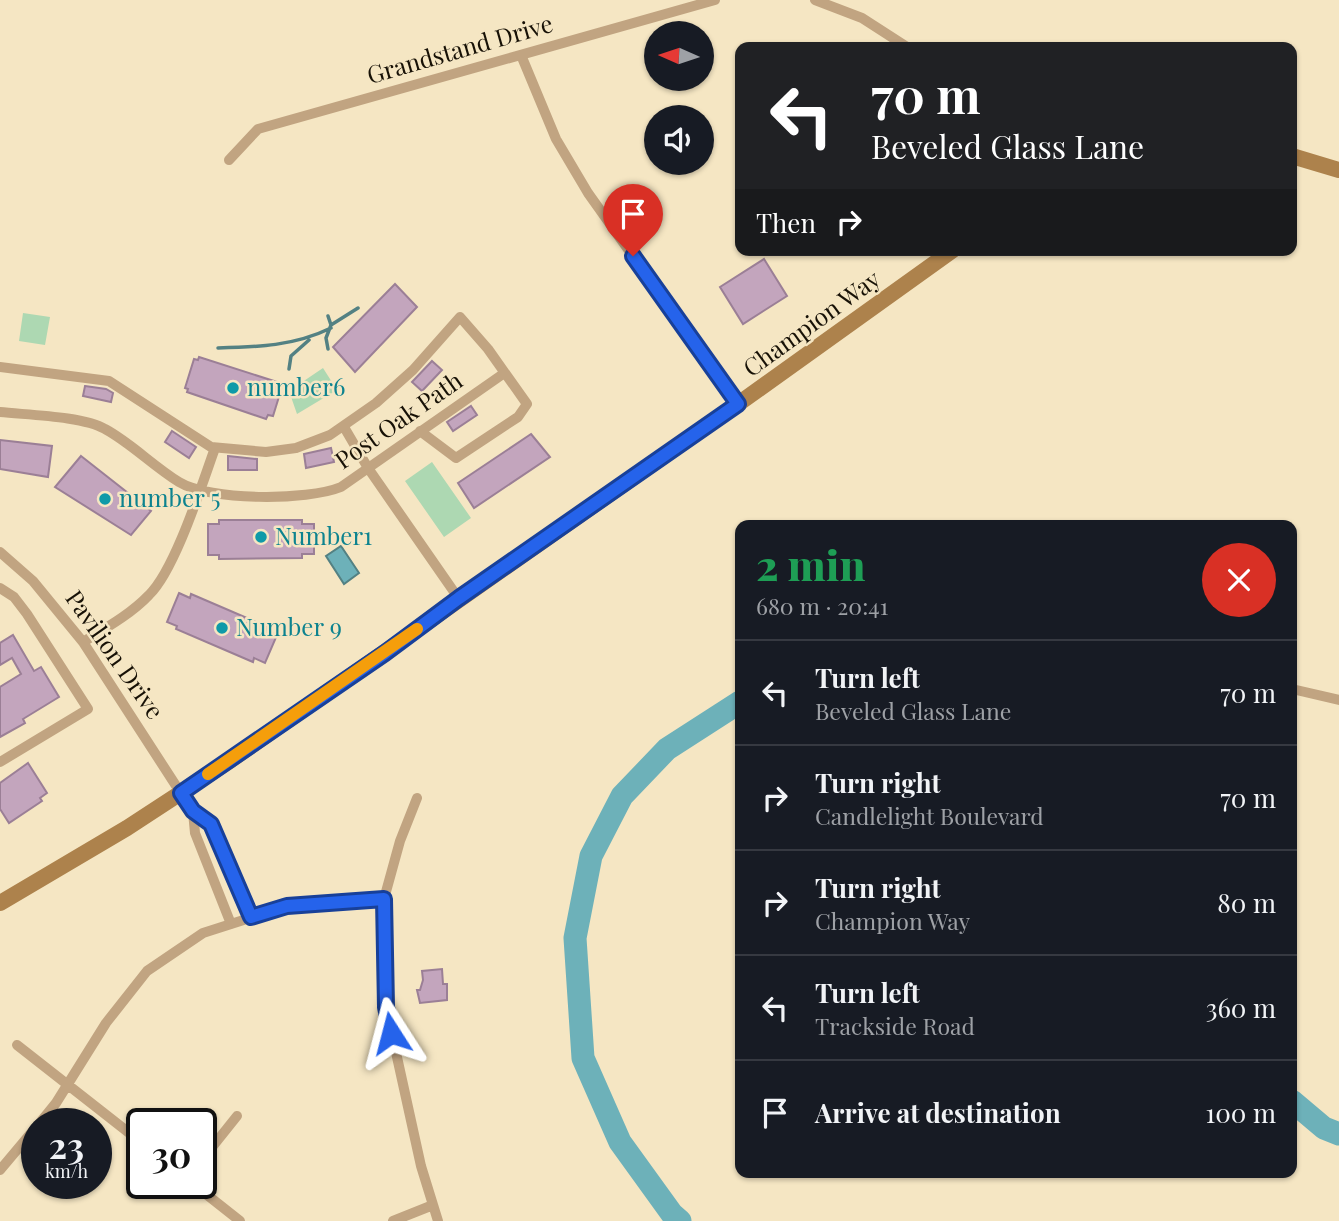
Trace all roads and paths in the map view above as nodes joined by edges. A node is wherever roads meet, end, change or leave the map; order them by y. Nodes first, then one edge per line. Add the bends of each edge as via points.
1 (715, 0) edge
2 (815, 0) edge
3 (898, 42) edge
4 (521, 55) junction
5 (1297, 157) edge
6 (229, 160) dead end
7 (1339, 170) edge
8 (945, 256) edge
9 (0, 368) edge
10 (503, 374) junction
11 (738, 404) junction
12 (0, 412) edge
13 (344, 427) junction
14 (420, 430) junction
15 (215, 448) junction
16 (368, 468) junction
17 (201, 489) junction
18 (0, 552) edge
19 (0, 588) edge
20 (459, 598) junction
21 (83, 642) junction
22 (1297, 690) edge
23 (1339, 700) edge
24 (0, 762) edge
25 (181, 793) junction
26 (417, 798) dead end
27 (193, 811) junction
28 (384, 899) junction
29 (0, 903) edge
30 (251, 917) junction
31 (231, 924) junction
32 (17, 1045) dead end
33 (68, 1084) junction
34 (50, 1108) edge
35 (237, 1116) dead end
36 (126, 1130) edge
37 (217, 1141) edge
38 (21, 1145) edge
39 (0, 1170) edge
40 (212, 1199) edge
41 (433, 1205) junction
42 (240, 1221) edge
43 (393, 1221) edge
44 (438, 1221) edge

1 - 4 street, Grandstand Drive
2 - 3 street via 862,18
4 - 6 street, Grandstand Drive via 258,128
4 - 11 street via 556,139 588,193
5 - 7 main road
8 - 11 main road, Champion Way
9 - 15 street via 109,381
10 - 13 street via 460,317 414,370
10 - 14 street, Post Oak Path
10 - 14 street via 527,404 518,417 456,458
11 - 20 main road, Champion Way
12 - 17 street, Post Oak Path via 104,428 181,484
13 - 15 street via 296,448 266,452
13 - 16 street
14 - 16 street, Post Oak Path
15 - 17 street
16 - 17 street, Post Oak Path via 327,492 228,495
16 - 20 street
17 - 21 street via 151,594
18 - 21 street, Pavilion Drive via 33,581
19 - 24 street via 27,614 88,709
20 - 25 main road, Champion Way
21 - 25 street, Pavilion Drive
22 - 23 street
25 - 27 street, Pavilion Drive
25 - 29 main road, Champion Way
26 - 28 street
27 - 30 street via 211,824
27 - 31 street via 195,833
28 - 30 street via 287,906
28 - 41 street via 386,1007
30 - 31 street
31 - 33 street via 203,933 147,971 106,1023
32 - 33 street
33 - 34 street
33 - 36 street
35 - 37 street
38 - 39 street
40 - 42 street
41 - 43 street
41 - 44 street

